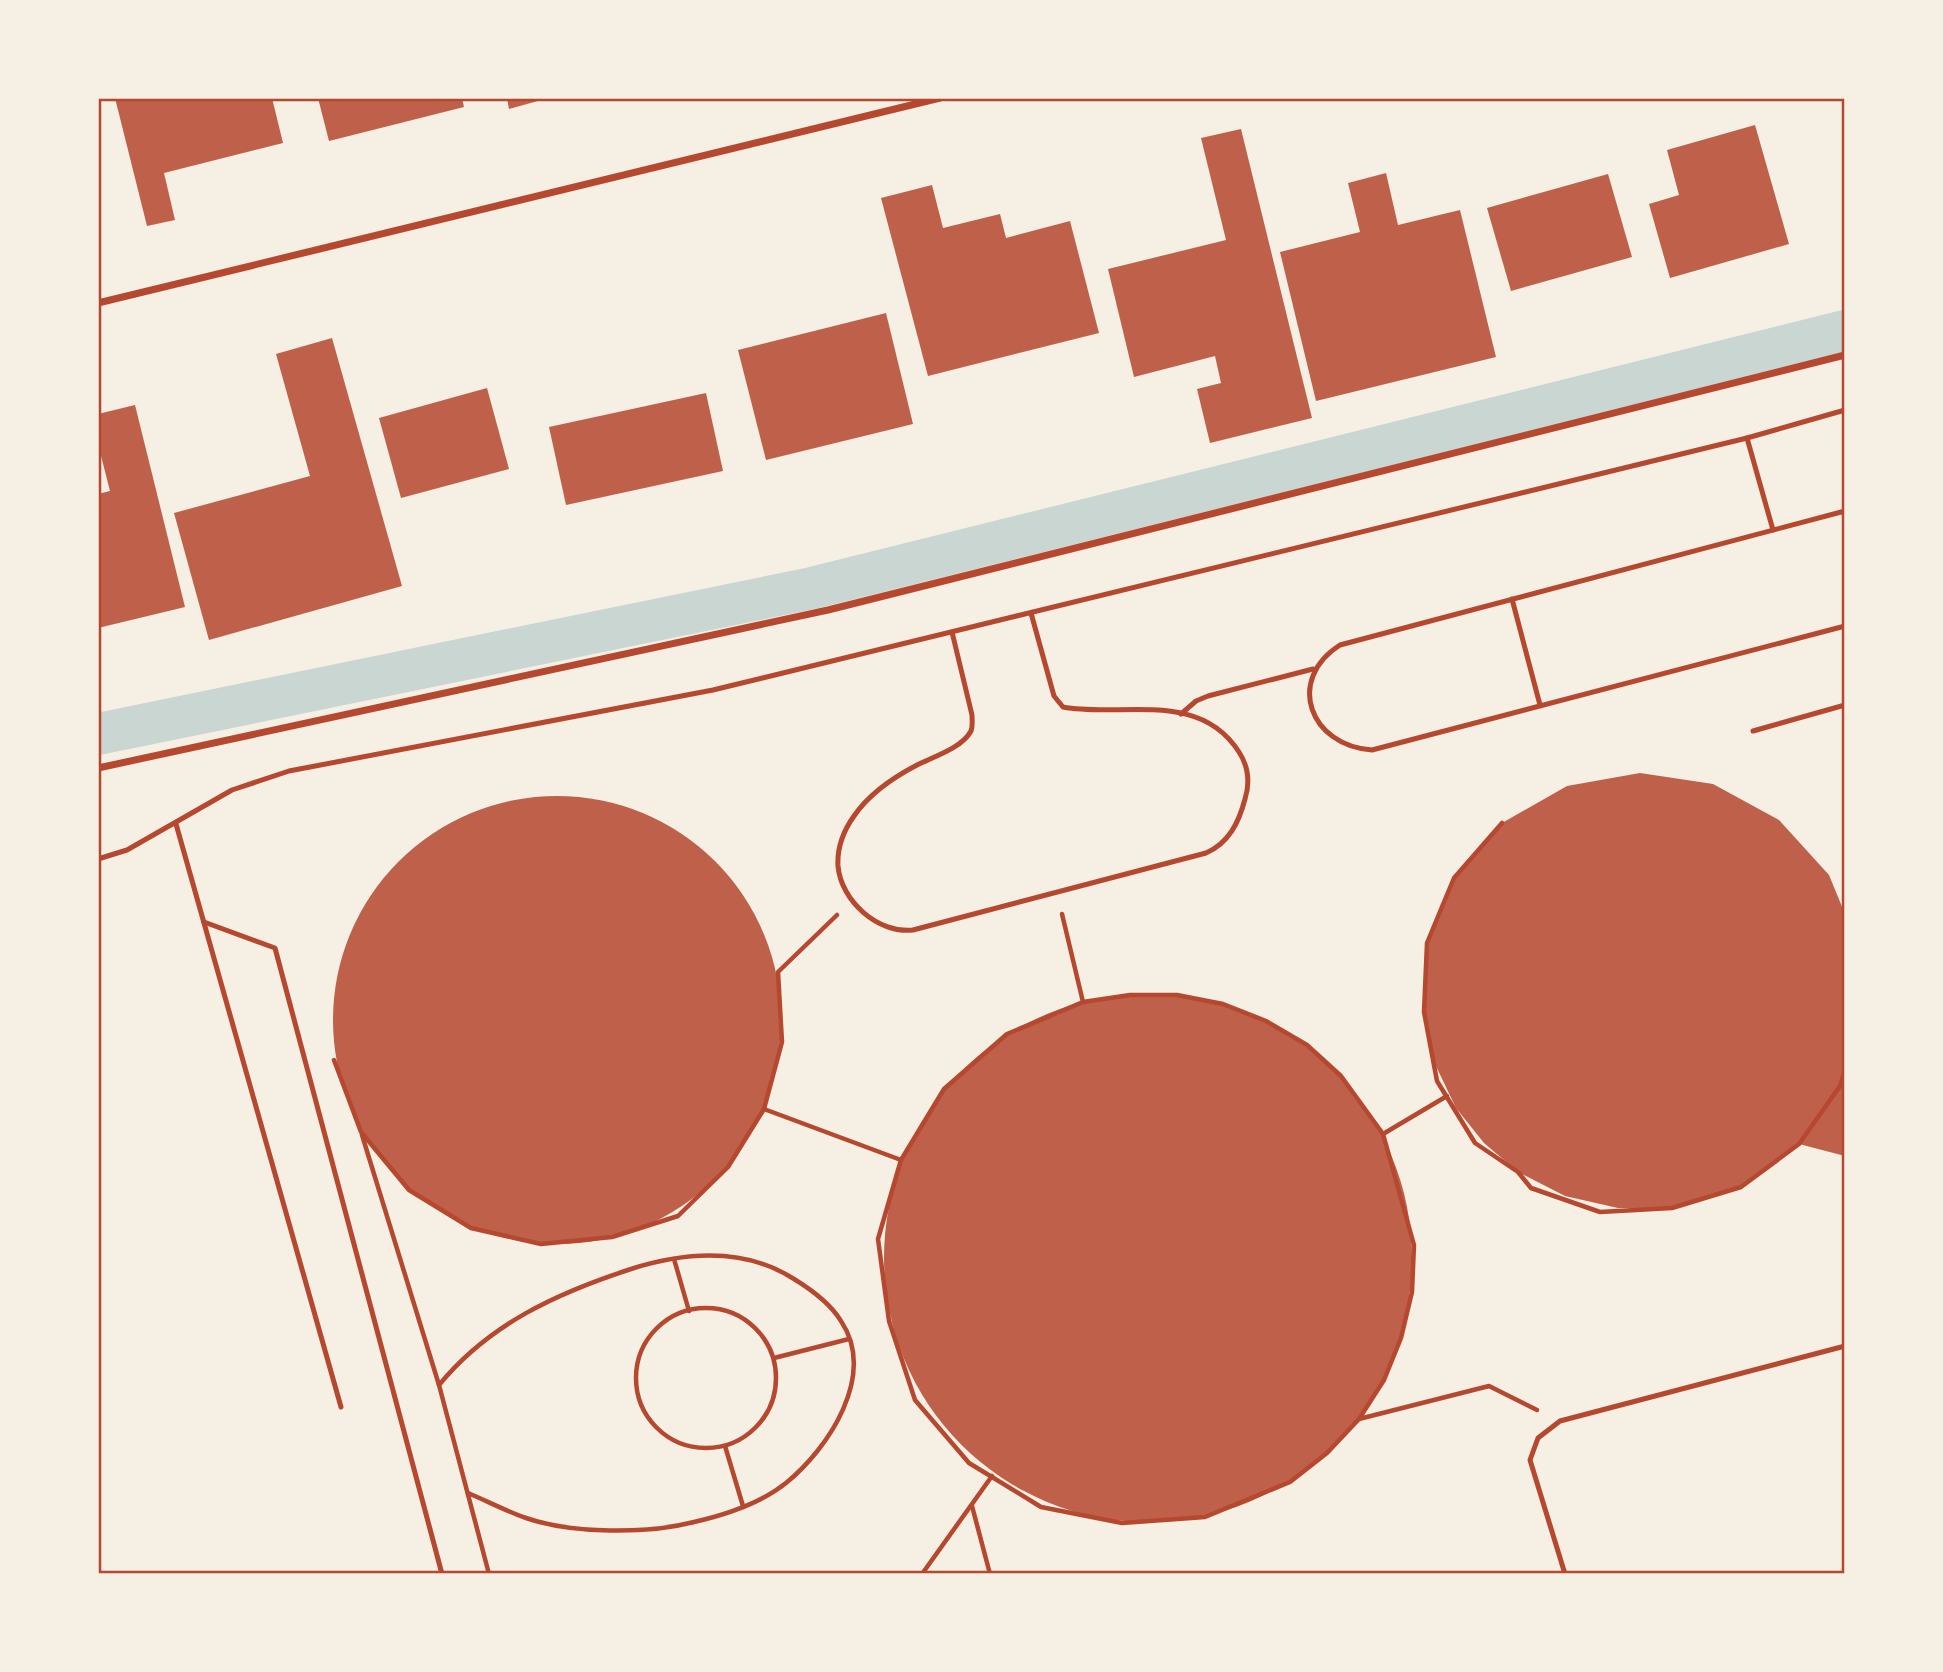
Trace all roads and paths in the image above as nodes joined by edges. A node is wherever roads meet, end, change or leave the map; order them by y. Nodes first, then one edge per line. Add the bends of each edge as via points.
1 (940, 98) edge
2 (98, 303) edge
3 (1845, 355) edge
4 (1845, 410) edge
5 (1747, 438) junction
6 (1845, 511) edge
7 (1773, 530) junction
8 (1512, 599) junction
9 (1031, 613) junction
10 (1845, 626) edge
11 (952, 632) junction
12 (1313, 669) junction
13 (1540, 705) junction
14 (1845, 705) edge
15 (1181, 713) junction
16 (1753, 732) dead end
17 (98, 768) edge
18 (1502, 823) dead end
19 (176, 824) junction
20 (98, 859) edge
21 (1057, 892) junction
22 (852, 900) junction
23 (204, 922) junction
24 (1083, 1002) junction
25 (334, 1060) dead end
26 (1845, 1070) edge
27 (1447, 1096) junction
28 (764, 1109) junction
29 (361, 1132) junction
30 (1383, 1133) junction
31 (901, 1160) junction
32 (674, 1259) junction
33 (689, 1311) junction
34 (849, 1339) junction
35 (1845, 1346) edge
36 (774, 1358) junction
37 (439, 1385) junction
38 (341, 1407) dead end
39 (1359, 1419) junction
40 (1560, 1421) junction
41 (725, 1446) junction
42 (992, 1476) junction
43 (468, 1493) junction
44 (972, 1505) junction
45 (743, 1506) junction
46 (442, 1574) edge
47 (489, 1574) edge
48 (922, 1574) edge
49 (990, 1574) edge
50 (1564, 1574) edge

1 - 2 street
3 - 17 street via 828,610
4 - 5 lane
5 - 7 lane
5 - 9 lane
6 - 7 lane
7 - 8 lane
8 - 12 lane via 1340,645
8 - 13 lane
9 - 11 lane
9 - 15 lane via 1054,696 1063,707
10 - 13 lane
11 - 19 lane via 713,690 289,771 232,790
11 - 22 lane via 972,729 963,740 888,783 856,813 842,838 838,866
12 - 13 lane via 1309,690 1313,710 1335,741 1352,749 1372,750
12 - 15 lane via 1208,696
14 - 16 lane
15 - 21 lane via 1226,736 1243,759 1248,784 1233,830 1206,853
18 - 27 path via 1454,878 1427,943 1423,1013 1437,1080
19 - 20 lane via 127,850
19 - 23 lane
21 - 22 lane via 904,931 881,925
21 - 24 path
22 - 28 path via 778,972 782,1042
23 - 38 lane
23 - 46 lane via 275,948
24 - 30 path via 1177,995 1223,1004 1266,1021 1307,1045 1341,1076
24 - 31 path via 1007,1034 986,1052 944,1089
25 - 29 path
26 - 27 path via 1840,1086 1799,1144 1741,1186 1660,1208 1600,1212 1531,1188 1518,1172 1475,1143
27 - 30 path
28 - 29 path via 727,1167 678,1216 612,1237 541,1244 471,1228 409,1190
28 - 31 path
29 - 37 path
30 - 39 path via 1414,1245 1412,1292 1402,1338 1384,1380
31 - 42 path via 878,1239 889,1321 915,1399 970,1463
32 - 33 path
32 - 34 path via 725,1256 753,1260 782,1272 831,1307
32 - 37 path via 577,1287 524,1312 460,1360
33 - 36 path via 729,1311 749,1322 765,1338
33 - 41 path via 664,1322 647,1339 638,1362 636,1386 643,1409 657,1429 678,1442 701,1448
34 - 36 path
34 - 45 path via 850,1392 835,1427 786,1483
35 - 40 lane
36 - 41 path via 773,1402 746,1436
37 - 43 path
39 - 40 path via 1489,1386
39 - 42 path via 1327,1453 1290,1482 1205,1517 1122,1523 1041,1507
40 - 50 lane via 1538,1438 1530,1460
41 - 45 path
42 - 44 path
43 - 45 path via 527,1518 596,1529 691,1523
43 - 47 path
44 - 48 path
44 - 49 path

